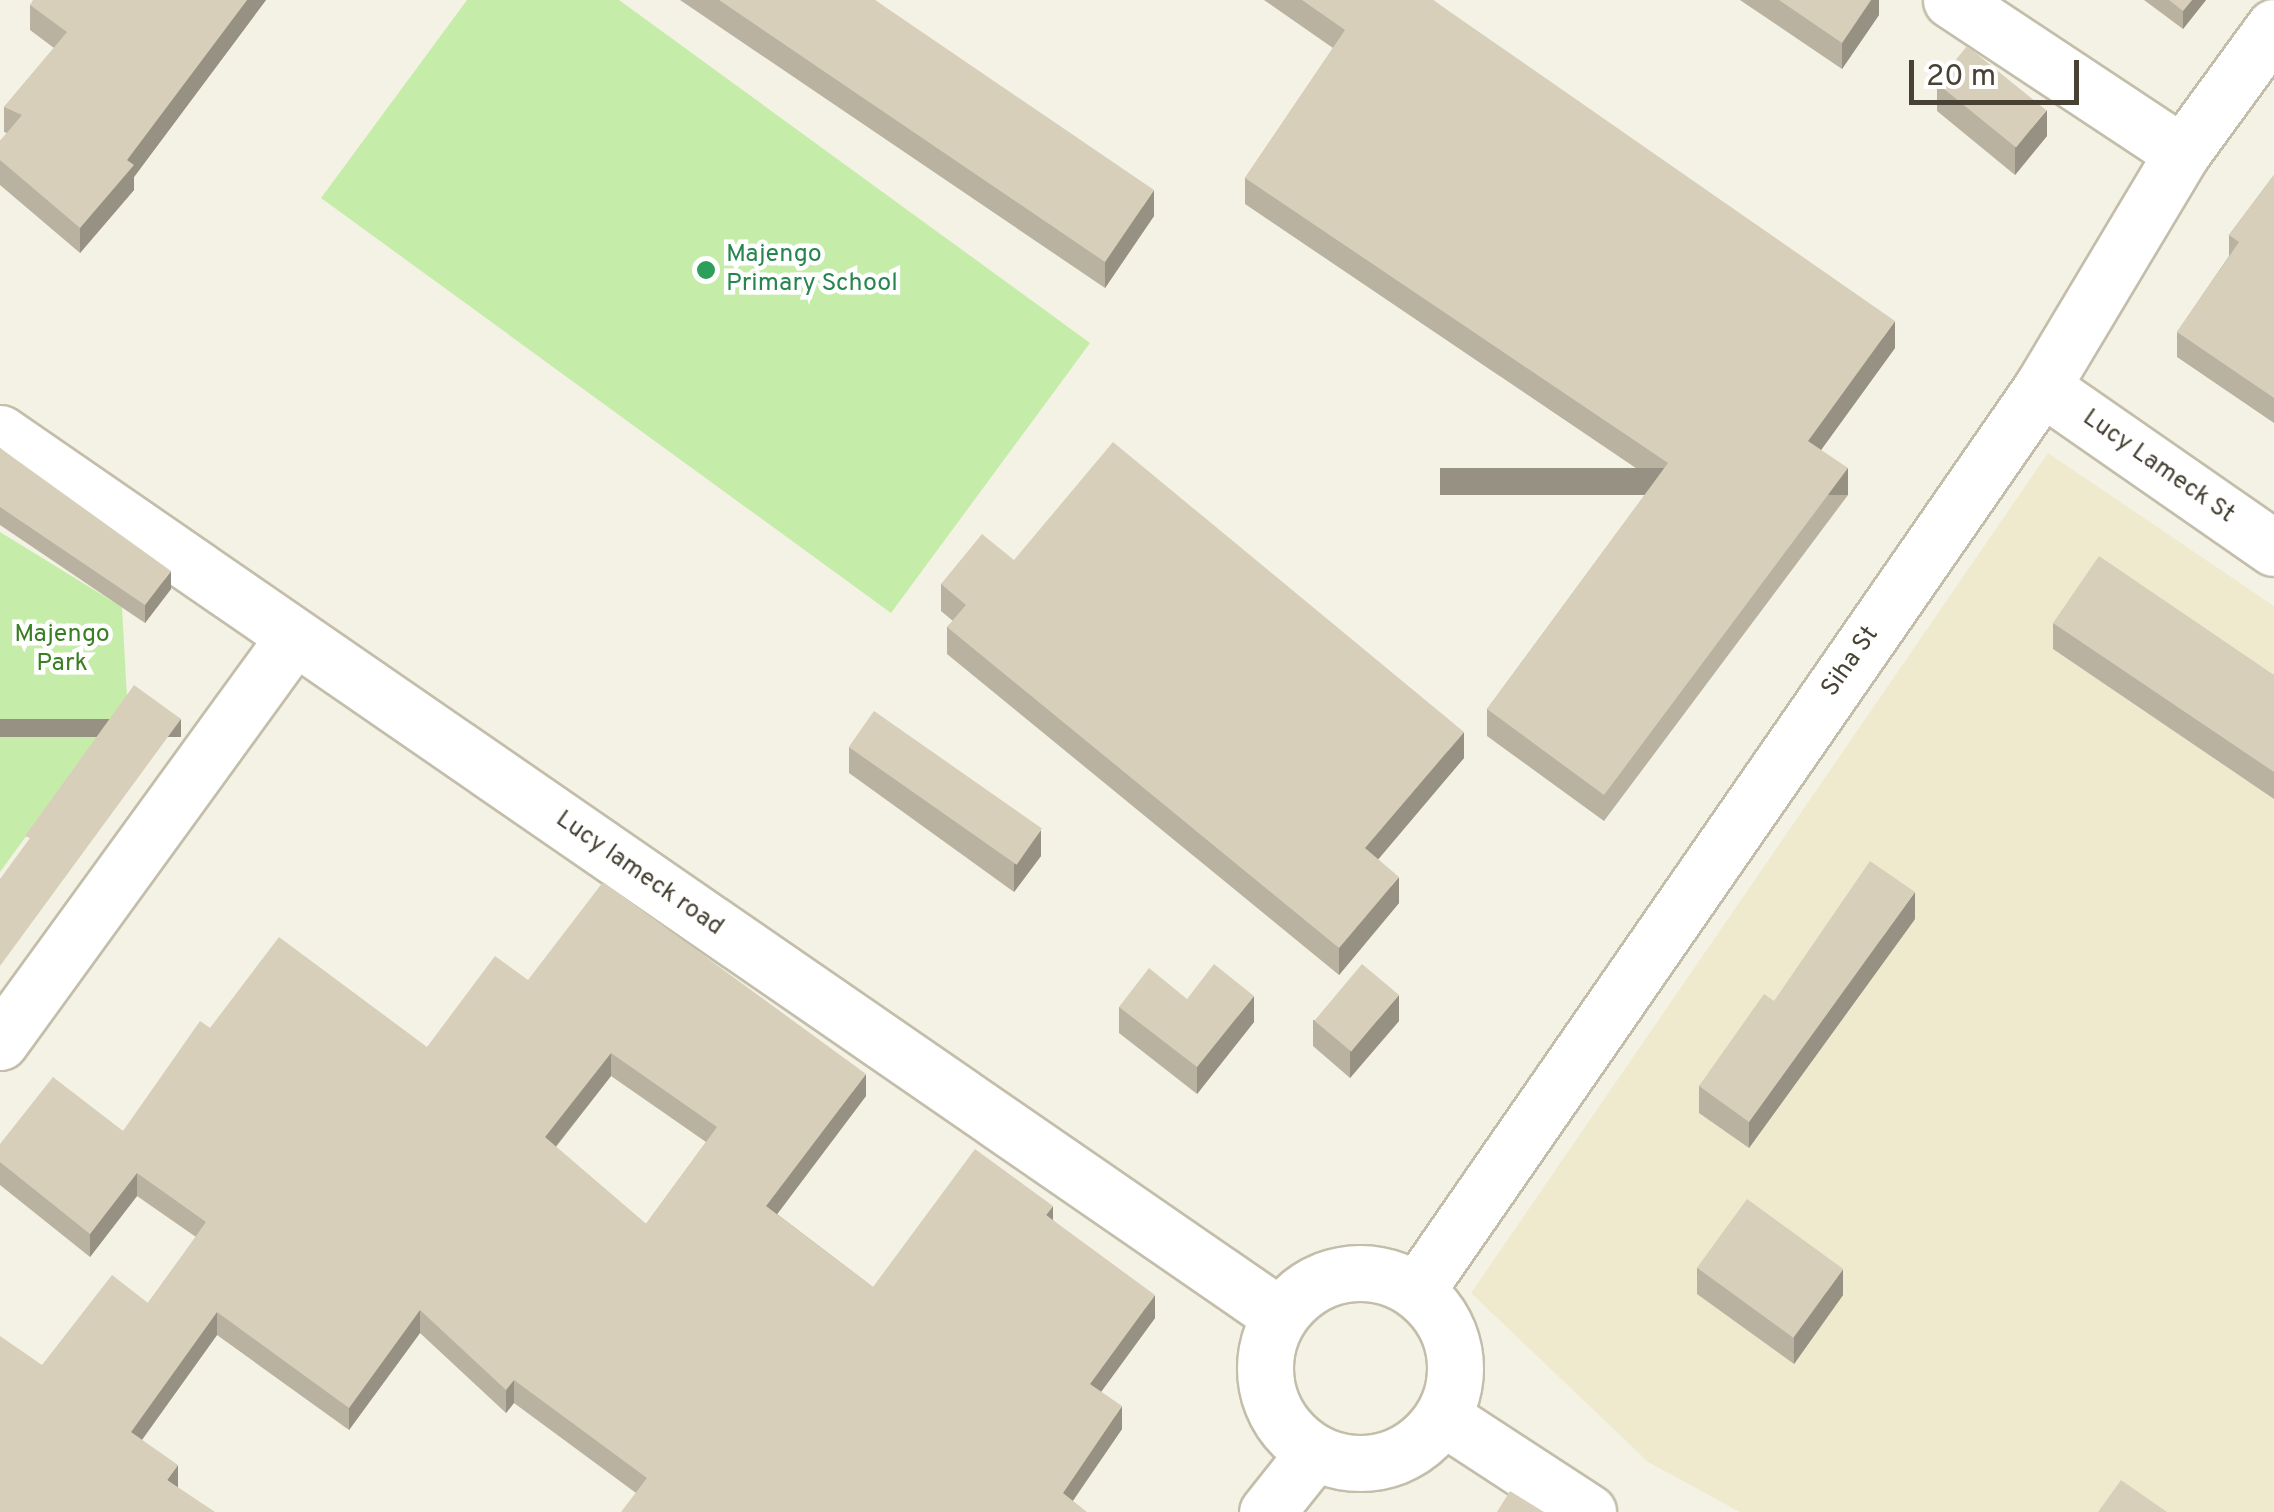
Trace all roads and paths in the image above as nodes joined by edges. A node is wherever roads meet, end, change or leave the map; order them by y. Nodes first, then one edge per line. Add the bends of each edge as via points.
1 (1951, 0) edge
2 (2274, 27) edge
3 (2182, 153) junction
4 (2042, 387) junction
5 (0, 433) edge
6 (2274, 548) edge
7 (294, 637) junction
8 (0, 1042) edge
9 (1417, 1290) junction
10 (1279, 1315) junction
11 (1444, 1418) junction
12 (1314, 1452) junction
13 (1267, 1512) edge
14 (1588, 1512) edge

1 - 3 street
2 - 3 street, Siha St
3 - 4 street, Siha St
4 - 6 street, Lucy Lameck St
4 - 9 street, Siha St
5 - 7 street, Lucy lameck road
7 - 8 street
7 - 10 street, Lucy lameck road
9 - 10 street via 1369,1271 1352,1274 1318,1281
9 - 11 street via 1448,1326 1458,1372
10 - 12 street via 1264,1360 1271,1408
11 - 12 street via 1405,1454 1352,1465
11 - 14 street
12 - 13 street

